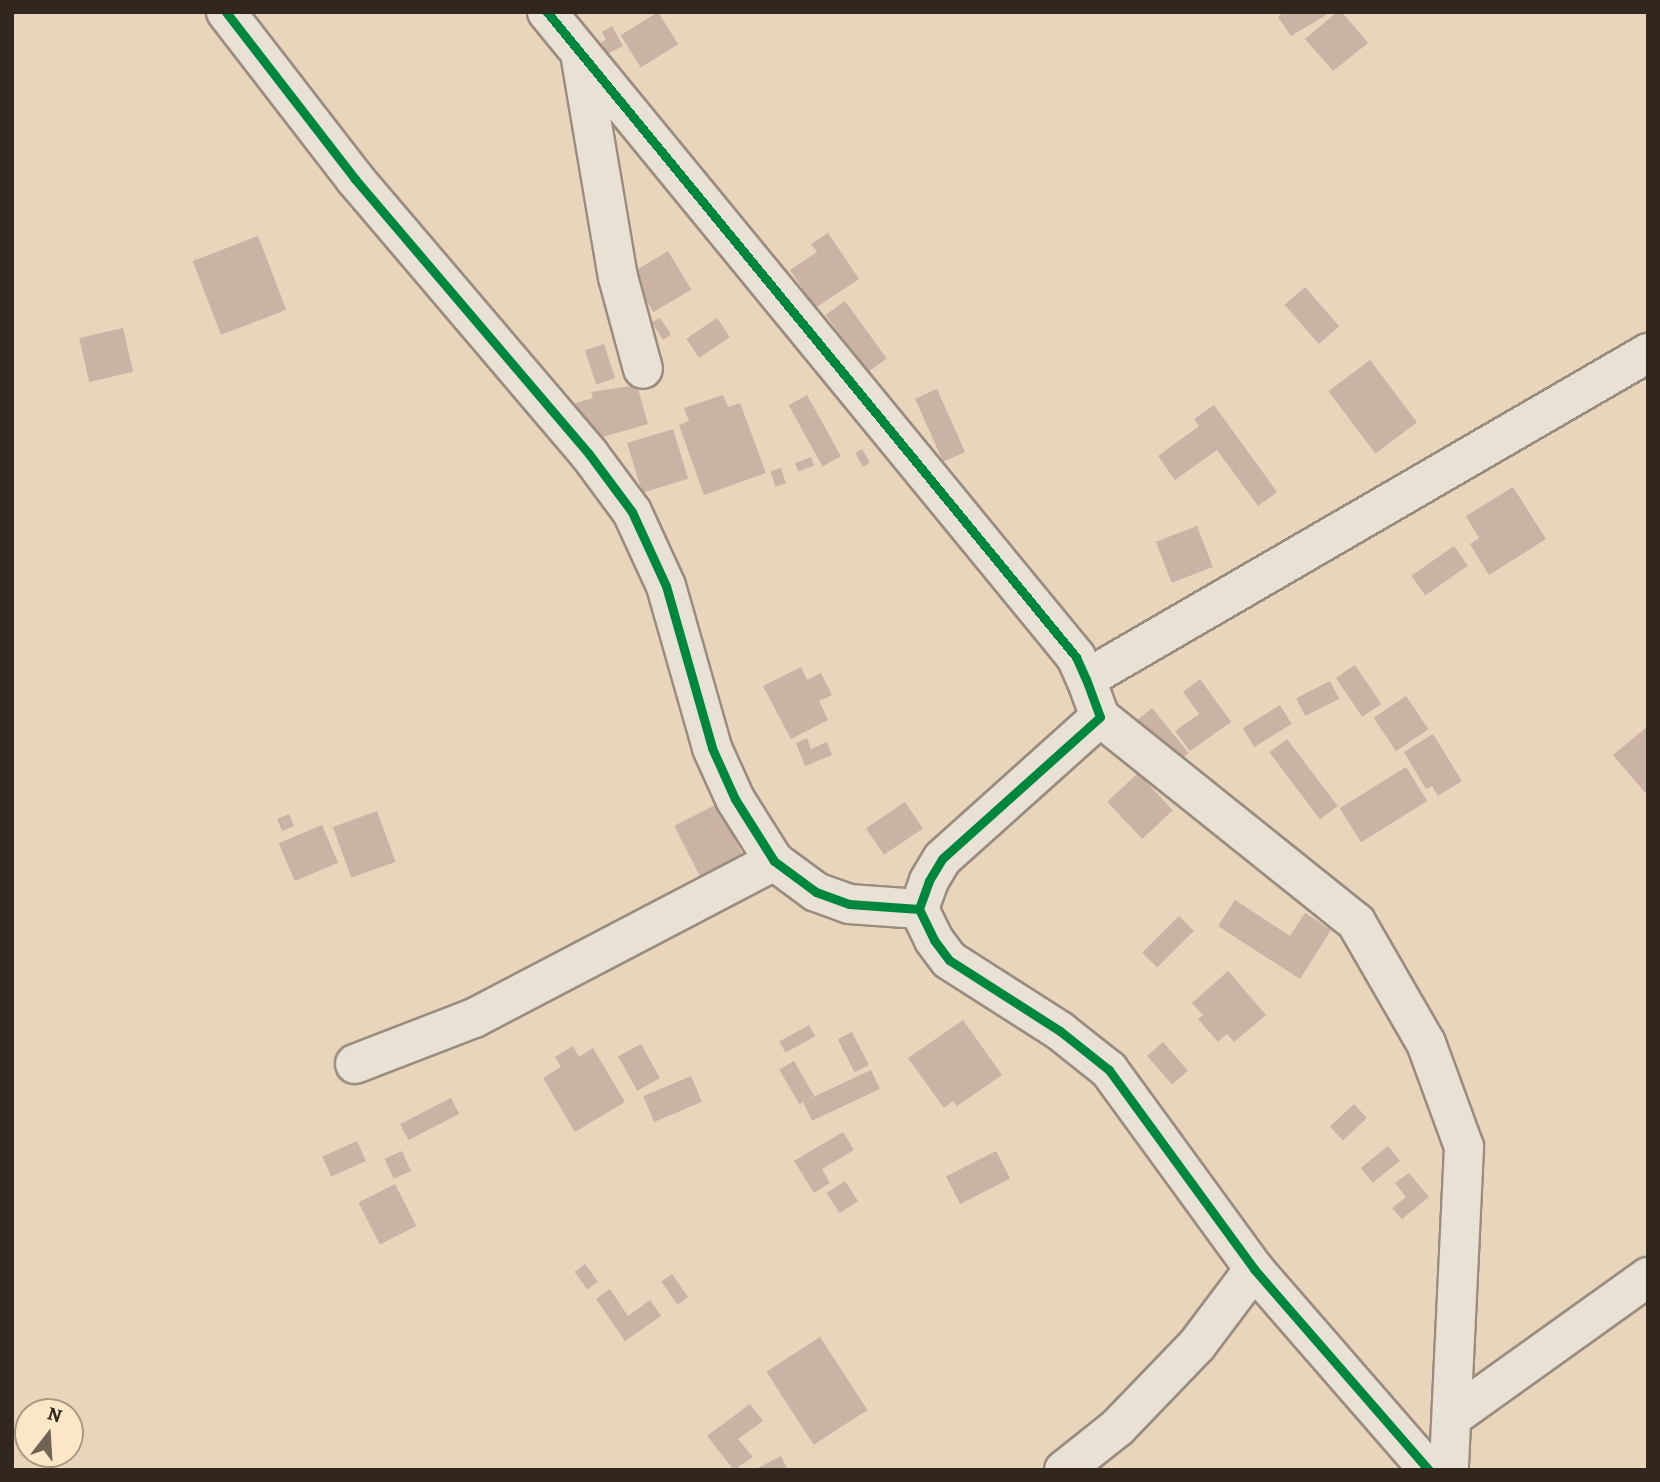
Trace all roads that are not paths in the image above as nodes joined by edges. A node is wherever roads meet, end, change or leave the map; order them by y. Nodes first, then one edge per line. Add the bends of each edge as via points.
1 (226, 12) edge
2 (547, 12) edge
3 (580, 55) junction
4 (1648, 353) edge
5 (643, 369) dead end
6 (1086, 679) junction
7 (1100, 717) junction
8 (774, 861) junction
9 (919, 909) junction
10 (355, 1064) dead end
11 (1254, 1269) junction
12 (1648, 1277) edge
13 (1454, 1416) junction
14 (1064, 1470) edge
15 (1429, 1470) edge
16 (1450, 1470) edge

1 - 8 street via 355,179 589,454 632,512 666,586 712,748 735,799
2 - 3 street
3 - 5 street via 618,277
3 - 6 street via 1076,657
4 - 6 street
6 - 7 street
7 - 9 street via 942,859
7 - 13 street via 1356,922 1426,1044 1464,1147
8 - 9 street via 816,892 849,904
8 - 10 street via 474,1018
9 - 11 street via 949,961 1060,1031 1109,1070
11 - 14 street via 1197,1345 1118,1427
11 - 15 street
12 - 13 street
13 - 16 street

